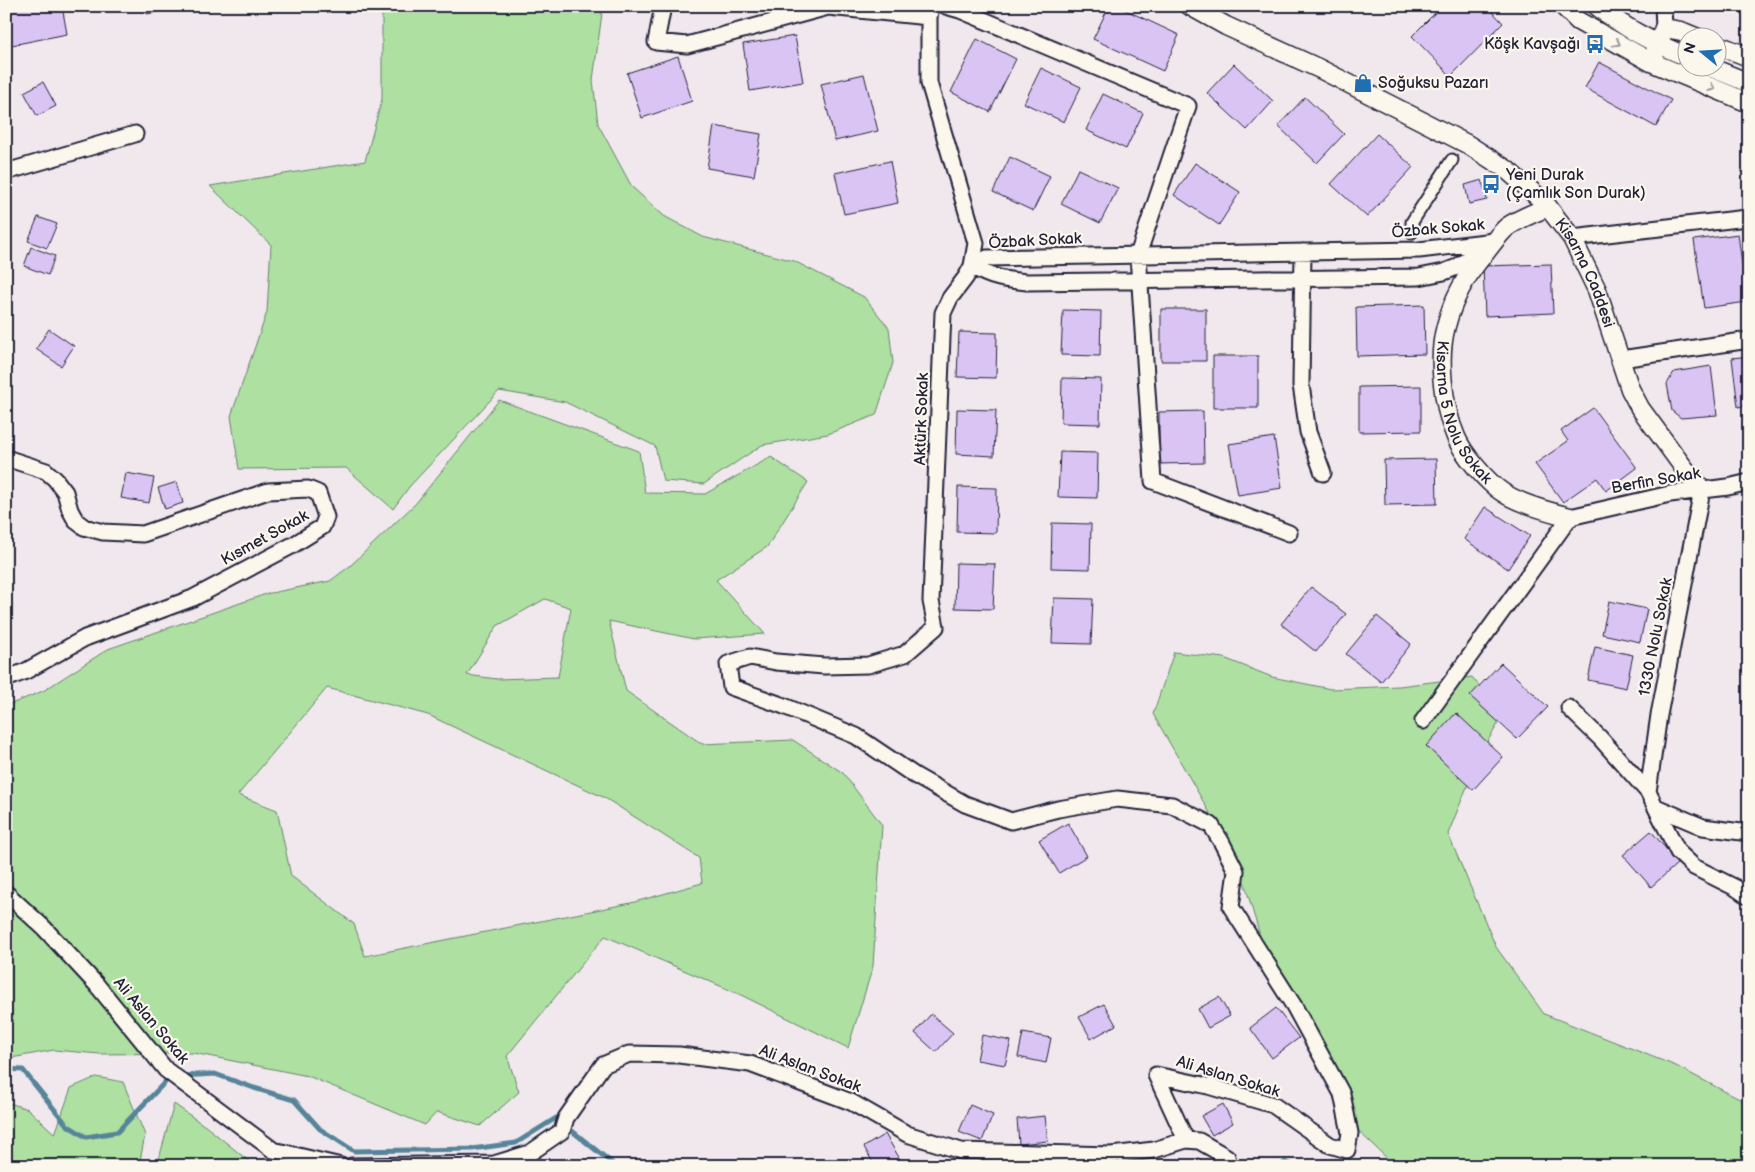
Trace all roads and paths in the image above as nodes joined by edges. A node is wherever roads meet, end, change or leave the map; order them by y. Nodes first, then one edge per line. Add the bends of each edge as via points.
1 (663, 6) edge
2 (946, 6) edge
3 (1190, 6) edge
4 (1563, 6) edge
5 (1597, 6) edge
6 (1663, 6) edge
7 (930, 12) edge
8 (1664, 28) junction
9 (1678, 30) edge
10 (1658, 45) junction
11 (1728, 49) edge
12 (1678, 53) edge
13 (1749, 57) edge
14 (1651, 62) junction
15 (1728, 74) edge
16 (1749, 82) edge
17 (1749, 103) edge
18 (135, 134) dead end
19 (1452, 160) dead end
20 (6, 172) edge
21 (1548, 207) junction
22 (1747, 218) dead end
23 (1412, 232) dead end
24 (1572, 238) junction
25 (1494, 241) junction
26 (1303, 252) junction
27 (1138, 255) junction
28 (972, 266) junction
29 (1301, 279) junction
30 (1140, 281) junction
31 (1749, 340) edge
32 (1621, 359) junction
33 (6, 458) edge
34 (1323, 473) dead end
35 (1749, 482) edge
36 (1702, 490) junction
37 (1570, 517) junction
38 (1289, 533) dead end
39 (728, 664) joint
40 (6, 679) edge
41 (1569, 708) dead end
42 (1423, 721) dead end
43 (1648, 792) junction
44 (1656, 807) junction
45 (1749, 833) edge
46 (6, 893) edge
47 (1749, 897) edge
48 (1186, 1140) junction
49 (273, 1150) junction
50 (294, 1166) edge
51 (341, 1166) edge
52 (351, 1166) edge
53 (1229, 1166) edge

1 - 7 street via 656,42 687,45 828,8
2 - 27 street via 1188,106
3 - 21 street, Kisarna Caddesi via 1467,144 1506,169
4 -> 14 street via 1578,21
5 - 10 street
6 - 8 street
7 - 28 street, Aktürk Sokak via 929,83 976,243
8 - 9 street
8 - 10 street
10 - 12 street
10 - 14 street
11 - 13 street
14 -> 17 street
15 - 16 street
18 - 20 street
19 - 23 street via 1412,222
21 - 24 street, Kisarna Caddesi
21 - 25 street, Kisarna 5 Nolu Sokak via 1506,228
22 - 24 street
24 - 32 street, Kisarna Caddesi via 1597,290
25 - 26 street, Özbak Sokak via 1419,250
25 - 29 street, Özbak Sokak via 1457,267 1419,277
25 - 37 street, Kisarna 5 Nolu Sokak via 1475,264 1456,296 1446,327 1442,360 1444,393 1456,438 1485,477 1503,493 1543,510
26 - 27 street, Özbak Sokak
26 - 29 street
27 - 28 street, Özbak Sokak via 987,258
27 - 30 street
28 - 30 street, Özbak Sokak via 983,274 1009,281
28 - 39 street, Aktürk Sokak via 950,298 944,313 932,601 936,627 905,654 868,665 824,666 750,657
29 - 30 street, Özbak Sokak
29 - 34 street via 1301,385 1308,432
30 - 38 street via 1153,480
31 - 32 street
32 - 36 street, Kisarna Caddesi via 1640,408
33 - 40 street, Kısmet Sokak via 46,471 65,492 76,521 102,532 143,534 268,491 308,489 318,493 326,517 322,527 293,545 193,598 84,638
35 - 36 street, Berfin Sokak
36 - 37 street, Berfin Sokak via 1645,499
36 - 43 street, 1330 Nolu Sokak via 1659,715
37 - 42 street
39 - 48 street, Ali Aslan Sokak via 730,687 856,736 965,804 1011,821 1058,808 1117,799 1172,805 1211,825 1236,871 1231,907 1294,1006 1342,1094 1350,1133 1347,1150 1330,1145 1273,1105 1156,1075
41 - 43 street
43 - 44 street
44 - 45 street via 1703,827
44 - 47 street via 1678,852 1694,868
46 - 49 street, Ali Aslan Sokak via 96,984 166,1070
48 - 52 street, Ali Aslan Sokak via 1154,1150 1111,1155 961,1152 907,1134 851,1102 750,1064 679,1055 629,1054 603,1066 564,1125 530,1154 494,1164
48 - 53 street via 1199,1142 1226,1156
49 - 50 street
49 - 51 street, Ali Aslan Sokak

